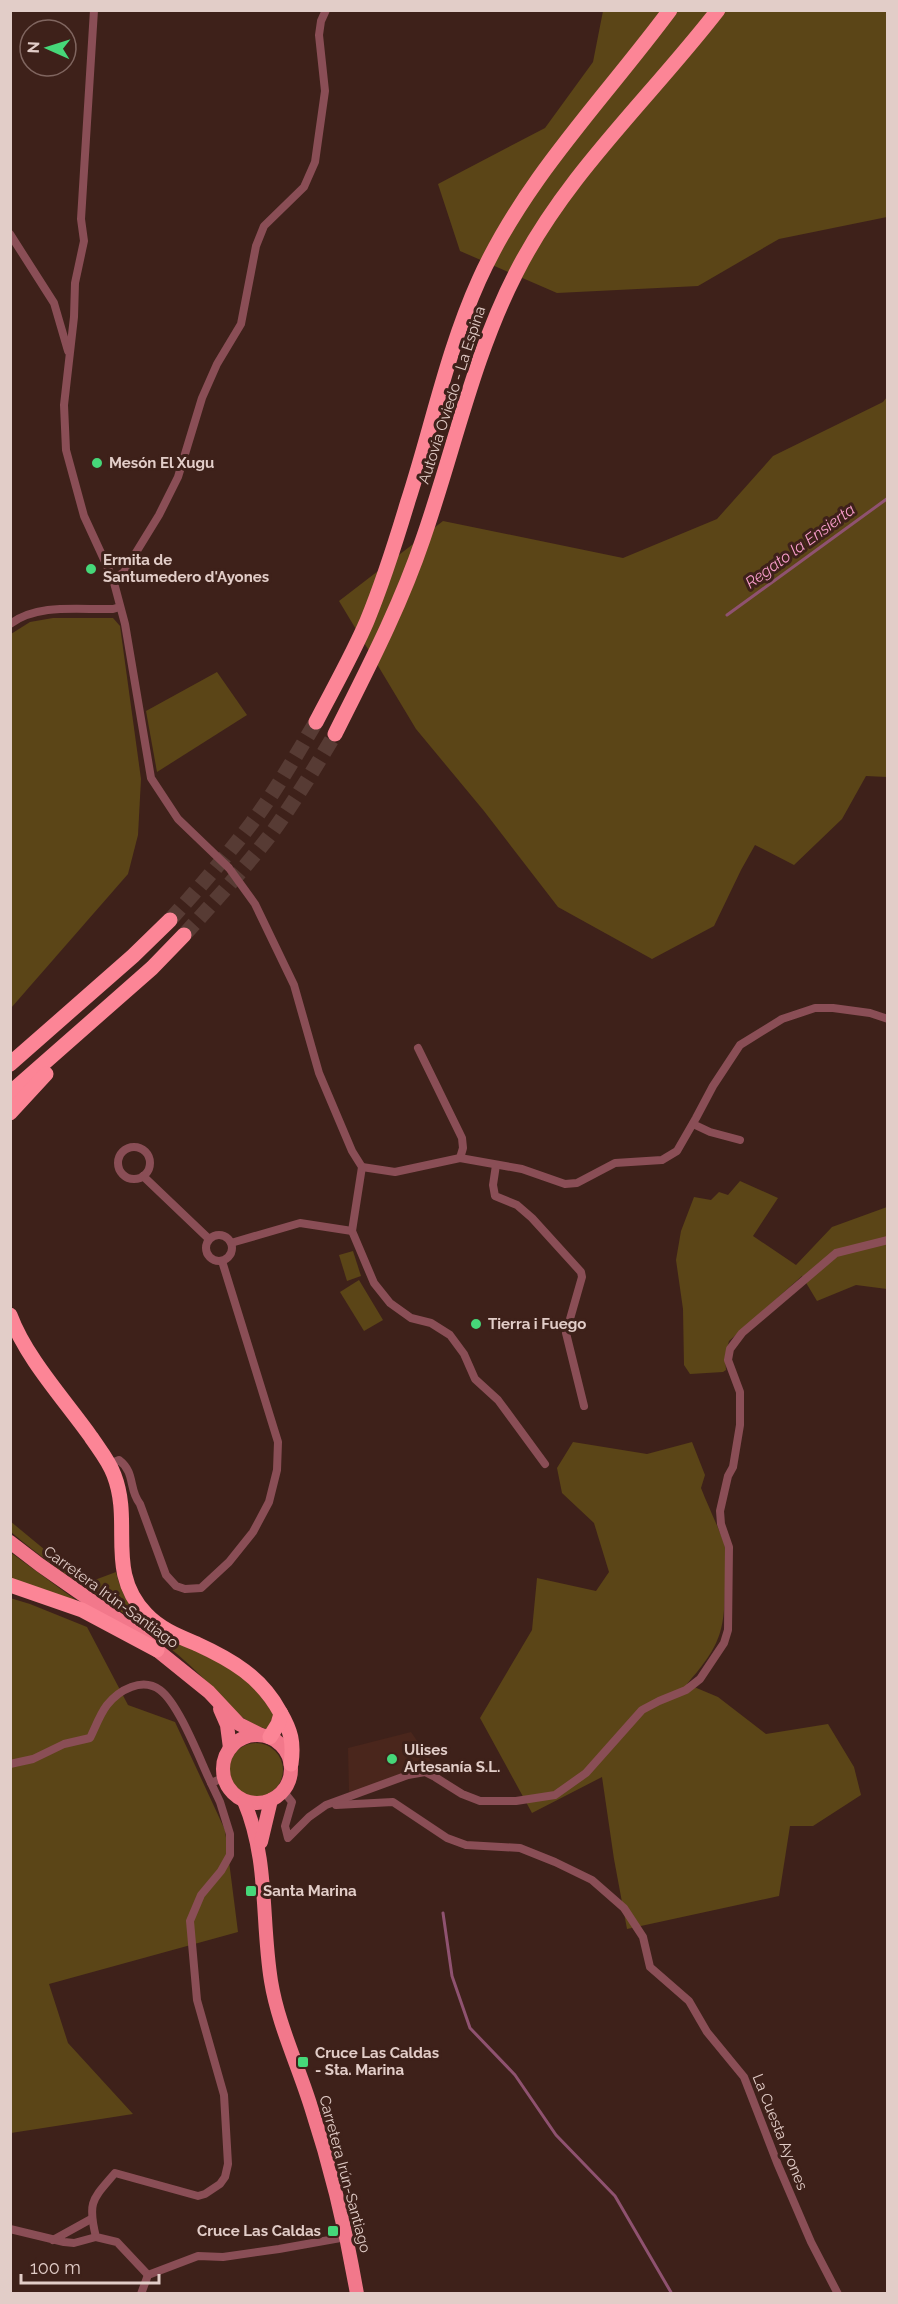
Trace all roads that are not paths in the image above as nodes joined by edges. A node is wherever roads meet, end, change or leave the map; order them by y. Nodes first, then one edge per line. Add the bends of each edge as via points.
1 (94, 10) edge
2 (326, 10) edge
3 (670, 10) edge
4 (718, 10) edge
5 (10, 234) edge
6 (70, 356) junction
7 (113, 579) junction
8 (120, 607) junction
9 (10, 624) edge
10 (316, 722) tunnel mouth
11 (335, 734) tunnel mouth
12 (170, 920) tunnel mouth
13 (184, 935) tunnel mouth
14 (152, 968) junction
15 (94, 991) junction
16 (888, 1019) edge
17 (418, 1048) dead end
18 (10, 1056) edge
19 (10, 1064) edge
20 (10, 1093) edge
21 (10, 1113) edge
22 (693, 1124) junction
23 (740, 1140) dead end
24 (460, 1158) junction
25 (496, 1165) junction
26 (362, 1167) junction
27 (143, 1176) dead end
28 (352, 1231) junction
29 (209, 1239) junction
30 (888, 1240) edge
31 (231, 1244) junction
32 (222, 1261) junction
33 (10, 1315) edge
34 (584, 1406) dead end
35 (109, 1464) junction
36 (545, 1464) dead end
37 (10, 1542) edge
38 (10, 1585) edge
39 (157, 1650) junction
40 (218, 1704) junction
41 (281, 1714) junction
42 (265, 1736) junction
43 (230, 1748) junction
44 (10, 1764) edge
45 (291, 1764) junction
46 (217, 1781) junction
47 (284, 1792) junction
48 (271, 1800) junction
49 (244, 1801) junction
50 (326, 1805) junction
51 (260, 1852) junction
52 (91, 2219) junction
53 (10, 2229) edge
54 (96, 2237) junction
55 (346, 2237) junction
56 (53, 2240) junction
57 (148, 2275) junction
58 (142, 2293) edge
59 (359, 2294) edge
60 (838, 2294) edge

1 - 6 street via 81,219 84,241 75,283
2 - 7 street via 319,35 326,91 315,162 304,187 264,226 255,246 241,324 202,398 178,477 124,572
3 - 10 highway, Autovía Oviedo - La Espina via 552,158 496,244 459,329 408,501 367,620
4 - 11 highway, Autovía Oviedo - La Espina via 587,164 516,272 476,371 408,581
5 - 6 street via 54,303
6 - 7 street via 64,405 66,450 84,516
7 - 8 street
8 - 9 street via 39,611
8 - 26 street via 151,778 178,819 229,868 255,904 294,986 319,1073
12 - 15 highway
13 - 14 highway
14 - 20 highway
14 - 21 highway
15 - 18 highway
15 - 19 highway
16 - 22 street via 870,1012 815,1008 782,1019 740,1045
17 - 24 street via 462,1137
22 - 23 street
22 - 25 street via 677,1151 662,1160 615,1163 577,1183 565,1184 522,1169
24 - 25 street
24 - 26 street via 395,1172
25 - 34 street via 495,1196 517,1205 532,1218 581,1272 566,1333
26 - 28 street
27 - 29 street
28 - 31 street via 300,1223
28 - 36 street via 374,1283 390,1303 411,1318 432,1323 450,1335 475,1379 498,1400
29 - 31 street via 220,1235
29 - 32 street via 208,1255
30 - 50 street via 836,1253 742,1333 730,1348 728,1360 740,1392 740,1425 720,1511 729,1547 728,1630 700,1679 686,1690 642,1710 586,1773 555,1795 480,1801 425,1772
31 - 32 street via 231,1252
32 - 35 street via 278,1442 277,1470 269,1502 253,1532 201,1588 176,1586 166,1575 134,1496 127,1466 119,1460
33 - 35 highway via 24,1345
35 - 41 highway via 118,1485 123,1569 133,1598 158,1624 252,1676
37 - 39 highway, Carretera Irún-Santiago
38 - 39 highway via 82,1610
39 - 40 highway, Carretera Irún-Santiago via 209,1692
40 - 42 highway, Carretera Irún-Santiago via 238,1724
40 - 43 highway, Carretera Irún-Santiago via 227,1725
41 - 42 highway via 278,1724
41 - 45 highway via 290,1729
42 - 43 highway via 249,1736
42 - 45 highway via 280,1742
43 - 46 highway
44 - 46 street via 90,1738 106,1705 138,1684 159,1689 174,1707
45 - 47 highway
46 - 49 highway
46 - 52 street via 230,1834 230,1855 201,1894 190,1921 197,2000 224,2095 228,2164 220,2184 198,2196 115,2173 92,2200
47 - 48 highway
47 - 50 street via 292,1802 285,1826 288,1838
48 - 49 highway
48 - 51 highway, Carretera Irún-Santiago
49 - 51 highway, Carretera Irún-Santiago
50 - 60 street, La Cuesta Ayones via 393,1802 447,1838 466,1845 520,1848 555,1862 592,1880 624,1908 643,1937 650,1967 688,2001 707,2032 744,2077 811,2242
51 - 55 highway, Carretera Irún-Santiago via 271,1980 281,2023 319,2131
52 - 54 street
52 - 56 street
53 - 56 street
54 - 56 street via 74,2242
54 - 57 street via 117,2242
55 - 57 street via 223,2257 198,2256
55 - 59 highway, Carretera Irún-Santiago
57 - 58 street

